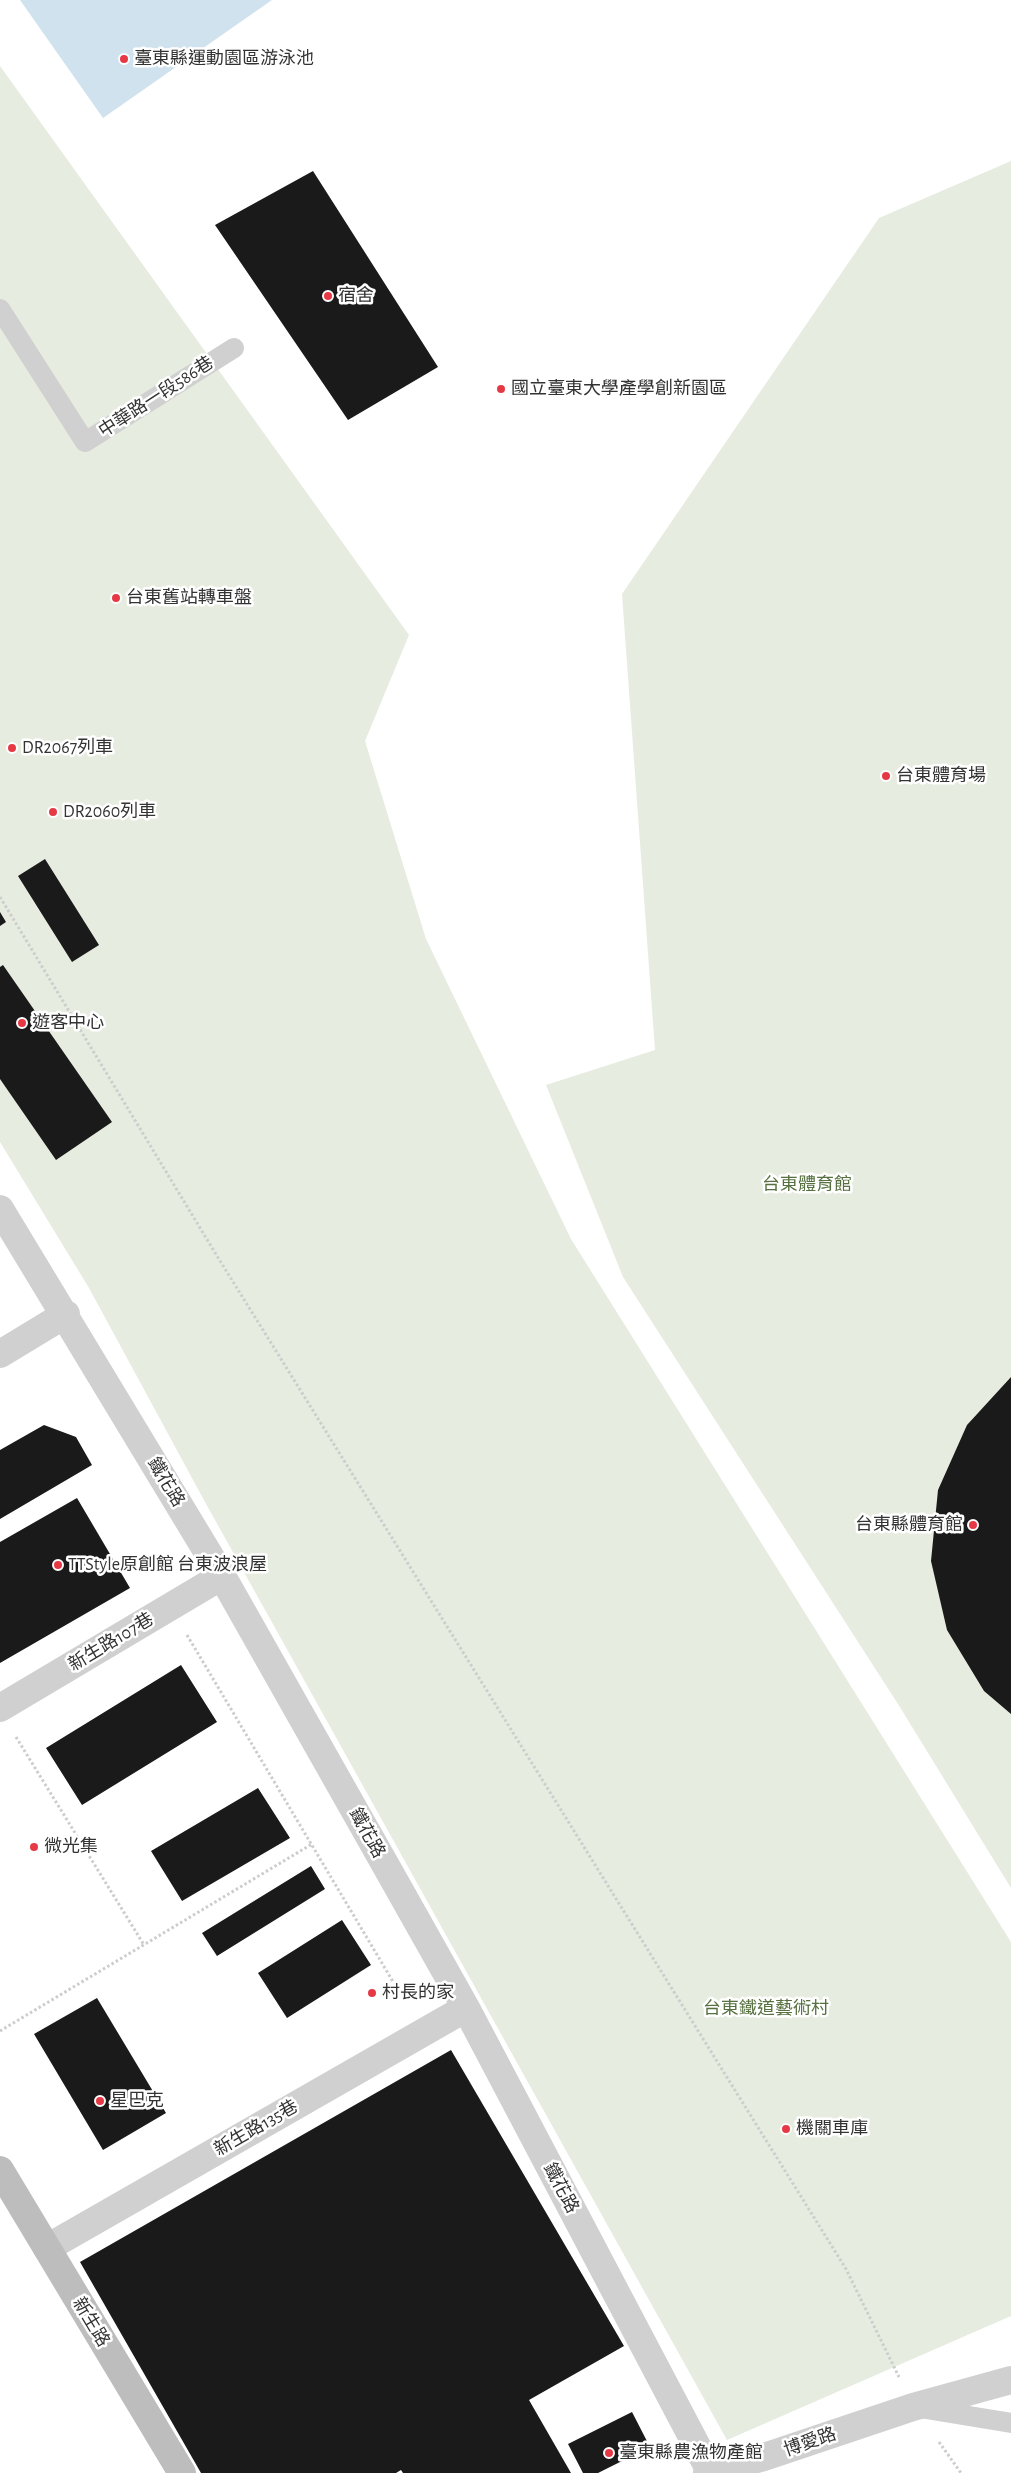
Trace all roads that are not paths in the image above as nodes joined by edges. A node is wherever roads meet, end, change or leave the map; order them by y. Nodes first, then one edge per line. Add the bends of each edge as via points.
1 (0, 309) edge
2 (234, 348) dead end
3 (0, 1209) edge
4 (66, 1314) junction
5 (0, 1354) edge
6 (222, 1576) junction
7 (0, 1708) edge
8 (466, 2008) junction
9 (0, 2170) edge
10 (47, 2248) junction
11 (1011, 2380) edge
12 (913, 2406) junction
13 (1011, 2423) edge
14 (768, 2465) edge
15 (708, 2472) edge
16 (182, 2473) edge

1 - 2 lane, 中華路一段586巷 via 86,442
3 - 4 street, 鐵花路
4 - 5 street
4 - 6 street, 鐵花路
6 - 7 street, 新生路107巷
6 - 8 street, 鐵花路
8 - 10 street, 新生路135巷
8 - 15 street, 鐵花路
9 - 10 street, 新生路
10 - 16 street, 新生路
11 - 12 street, 博愛路
12 - 13 lane, 博愛路
12 - 14 street, 博愛路
14 - 15 street, 博愛路

